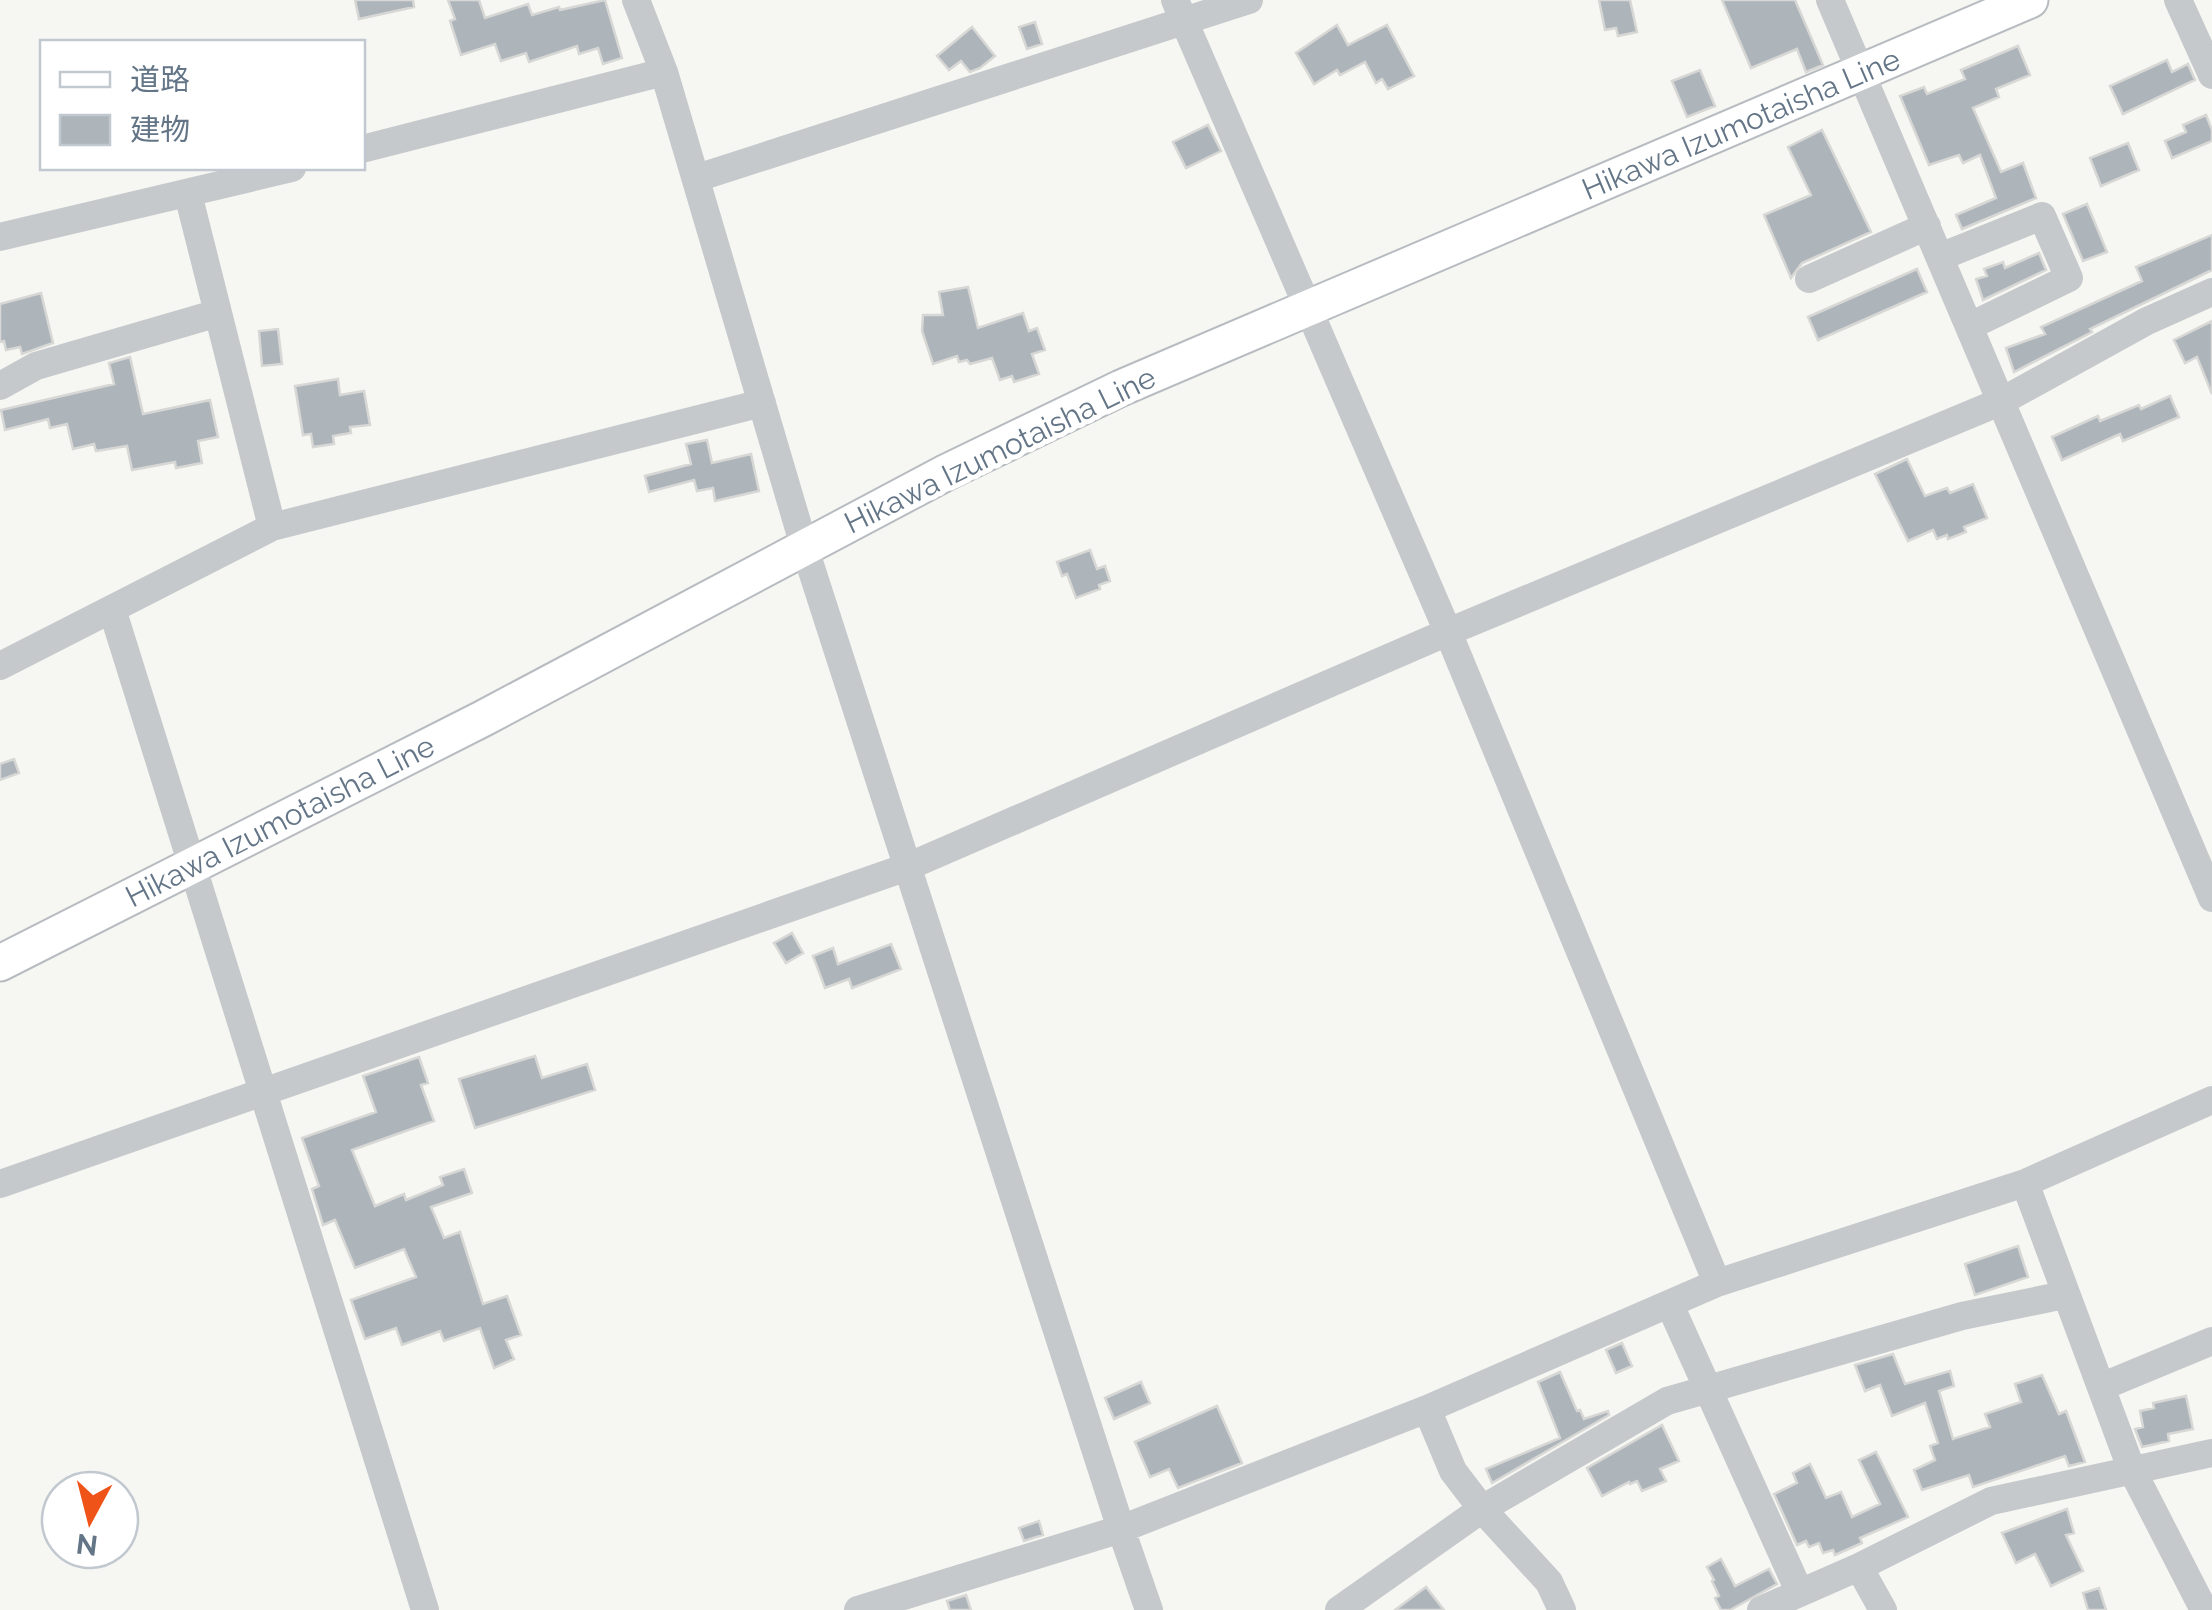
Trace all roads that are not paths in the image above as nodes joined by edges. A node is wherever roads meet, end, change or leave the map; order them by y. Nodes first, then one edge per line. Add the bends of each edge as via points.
1 (636, 0) edge
2 (1249, 0) edge
3 (1830, 0) edge
4 (2030, 0) edge
5 (2178, 0) edge
6 (1180, 11) edge
7 (2210, 66) edge
8 (664, 72) junction
9 (1861, 72) junction
10 (365, 149) edge
11 (284, 170) edge
12 (696, 178) junction
13 (188, 194) junction
14 (1928, 226) junction
15 (0, 238) edge
16 (1940, 257) junction
17 (1809, 279) dead end
18 (2212, 292) edge
19 (1307, 310) junction
20 (218, 313) junction
21 (1970, 326) junction
22 (0, 386) edge
23 (2002, 401) junction
24 (762, 403) junction
25 (272, 527) junction
26 (804, 546) junction
27 (112, 609) junction
28 (1448, 632) junction
29 (0, 666) edge
30 (194, 866) junction
31 (907, 867) junction
32 (2212, 898) edge
33 (0, 963) edge
34 (264, 1090) junction
35 (2212, 1100) edge
36 (2025, 1183) junction
37 (0, 1184) edge
38 (1717, 1283) junction
39 (2064, 1295) junction
40 (1670, 1304) junction
41 (2212, 1341) edge
42 (2100, 1388) junction
43 (1710, 1390) junction
44 (1427, 1410) junction
45 (2212, 1452) edge
46 (2130, 1468) junction
47 (1482, 1509) junction
48 (1120, 1529) junction
49 (1859, 1567) junction
50 (1799, 1591) junction
51 (426, 1610) edge
52 (858, 1610) edge
53 (1150, 1610) edge
54 (1339, 1610) edge
55 (1562, 1610) edge
56 (1762, 1610) edge
57 (1883, 1610) edge
58 (2204, 1610) edge

1 - 8 street
2 - 6 street
3 - 9 street
4 - 9 main road, Hikawa Izumotaisha Line
5 - 7 street
6 - 12 street
6 - 19 street
8 - 10 street
8 - 12 street
9 - 14 street
9 - 19 main road, Hikawa Izumotaisha Line
11 - 13 street
12 - 24 street
13 - 15 street
13 - 20 street
14 - 16 street
14 - 17 street
16 - 21 street
16 - 21 street via 2042,216 2069,278
18 - 23 street
19 - 26 main road, Hikawa Izumotaisha Line via 1121,388
19 - 28 street
20 - 22 street via 36,366
20 - 25 street
21 - 23 street
23 - 28 street
23 - 32 street
24 - 25 street
24 - 26 street
25 - 27 street
26 - 30 main road, Hikawa Izumotaisha Line
26 - 31 street
27 - 29 street
27 - 30 street
28 - 31 street
28 - 38 street
30 - 33 main road, Hikawa Izumotaisha Line
30 - 34 street
31 - 34 street
31 - 48 street
34 - 37 street
34 - 51 street
35 - 36 street
36 - 38 street
36 - 39 street
38 - 40 street
39 - 42 street
39 - 43 street via 1962,1316
40 - 43 street
40 - 44 street
41 - 42 street
42 - 46 street
43 - 47 street via 1667,1401
43 - 50 street
44 - 47 street via 1454,1471
44 - 48 street
45 - 46 street
46 - 49 street via 1991,1501
46 - 58 street
47 - 54 street
47 - 55 street via 1549,1582
48 - 52 street
48 - 53 street
49 - 50 street
49 - 57 street
50 - 56 street

